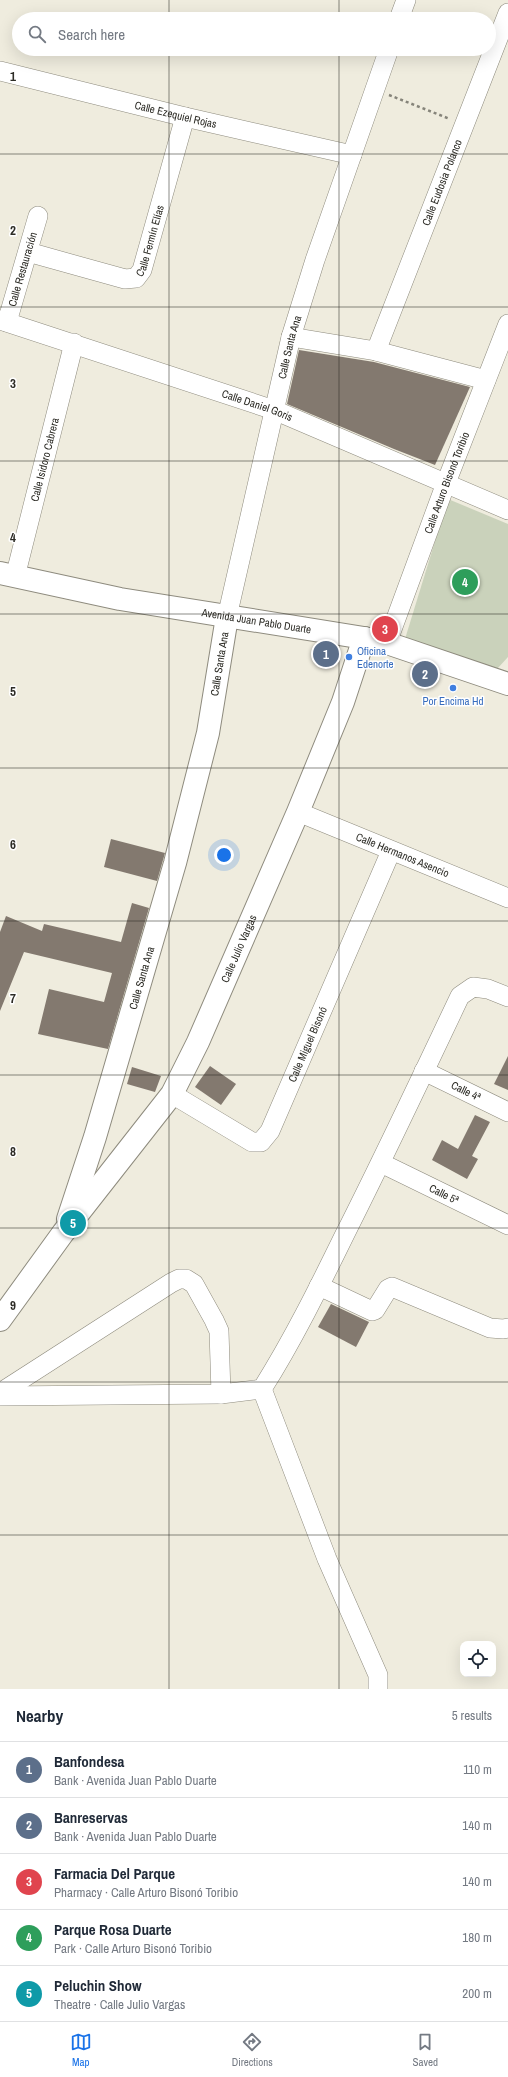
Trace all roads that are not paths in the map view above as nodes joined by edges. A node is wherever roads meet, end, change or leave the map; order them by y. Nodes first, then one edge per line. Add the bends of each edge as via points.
1 (406, 0) edge
2 (402, 12) edge
3 (508, 13) edge
4 (496, 44) edge
5 (386, 56) edge
6 (491, 56) edge
7 (0, 71) edge
8 (185, 117) junction
9 (352, 155) junction
10 (38, 216) dead end
11 (28, 252) junction
12 (4, 321) edge
13 (508, 324) edge
14 (291, 337) junction
15 (74, 343) junction
16 (376, 351) junction
17 (486, 380) junction
18 (274, 410) junction
19 (446, 483) junction
20 (508, 510) edge
21 (7, 575) edge
22 (227, 617) junction
23 (364, 638) junction
24 (387, 644) junction
25 (506, 678) edge
26 (298, 812) junction
27 (390, 851) junction
28 (508, 898) edge
29 (508, 997) edge
30 (424, 1071) junction
31 (172, 1094) junction
32 (508, 1112) edge
33 (95, 1138) junction
34 (124, 1155) junction
35 (381, 1164) junction
36 (508, 1225) edge
37 (63, 1233) junction
38 (319, 1286) junction
39 (0, 1320) edge
40 (505, 1329) edge
41 (262, 1389) junction
42 (0, 1393) edge
43 (221, 1394) junction
44 (0, 1396) edge
45 (378, 1689) edge

1 - 2 street
3 - 4 street, Calle Eudosia Polanco
5 - 9 street, Calle Santa Ana
6 - 16 street, Calle Eudosia Polanco
7 - 8 street, Calle Ezequiel Rojas
8 - 9 street, Calle Ezequiel Rojas
8 - 11 street, Calle Fermín Elías via 142,270 136,278 125,279
9 - 14 street, Calle Santa Ana via 314,260
10 - 11 street, Calle Restauración
11 - 12 street, Calle Restauración
12 - 15 street, Calle Daniel Goris
13 - 17 street, Calle Arturo Bisonó Toribio
14 - 16 street
14 - 18 street, Calle Santa Ana
15 - 18 street, Calle Daniel Goris
15 - 21 street, Calle Isidoro Cabrera
16 - 17 street
17 - 19 street, Calle Arturo Bisonó Toribio
18 - 19 street, Calle Daniel Goris
18 - 22 street, Calle Santa Ana
19 - 20 street, Calle Daniel Goris
19 - 24 street, Calle Arturo Bisonó Toribio
21 - 22 main road, Avenida Juan Pablo Duarte via 120,599
22 - 23 main road, Avenida Juan Pablo Duarte
22 - 33 main road, Calle Santa Ana via 208,733 192,797
23 - 24 main road, Avenida Juan Pablo Duarte
23 - 26 main road, Calle Julio Vargas via 343,702
24 - 25 main road, Avenida Juan Pablo Duarte
26 - 27 street, Calle Hermanos Asencio
26 - 31 main road, Calle Julio Vargas via 198,1042
27 - 28 street, Calle Hermanos Asencio
27 - 31 street, Calle Miguel Bisonó via 270,1131 261,1142 252,1142
29 - 30 street via 488,989 473,987 460,996
30 - 32 street, Calle 4ª
30 - 35 street
31 - 34 main road, Calle Julio Vargas
33 - 34 main road
33 - 37 main road, Calle Santa Ana
34 - 37 main road, Calle Julio Vargas
35 - 36 street, Calle 5ª
35 - 38 street
37 - 39 main road, Calle Julio Vargas
38 - 40 street via 372,1311 392,1287 490,1328
38 - 41 street
41 - 43 street
41 - 45 street via 327,1558 378,1675
42 - 43 street via 178,1279 186,1279 194,1284 219,1331
43 - 44 street

